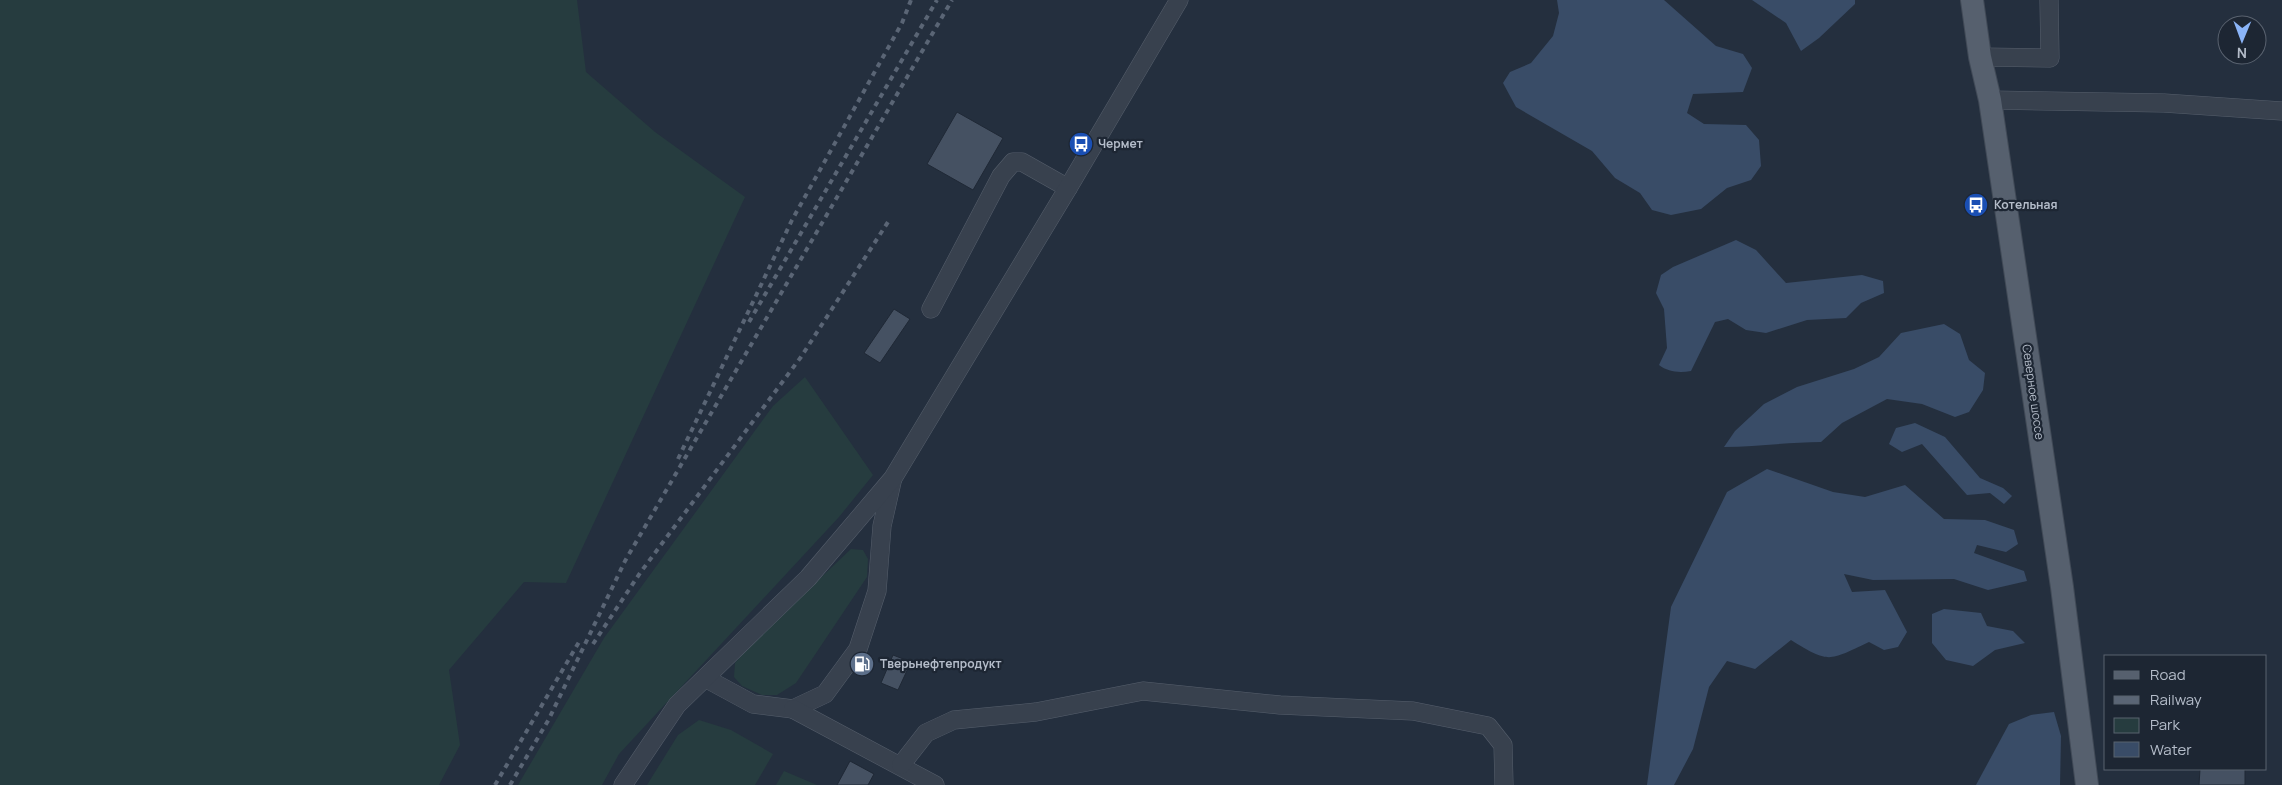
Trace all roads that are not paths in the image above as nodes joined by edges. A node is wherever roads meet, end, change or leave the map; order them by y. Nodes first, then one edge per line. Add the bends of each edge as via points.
1 (1179, 0) edge
2 (1972, 0) edge
3 (2049, 0) edge
4 (1980, 57) junction
5 (1990, 100) junction
6 (2282, 111) edge
7 (1068, 188) junction
8 (931, 309) dead end
9 (893, 478) junction
10 (705, 678) junction
11 (793, 709) junction
12 (900, 765) junction
13 (623, 785) edge
14 (935, 785) edge
15 (1504, 785) edge
16 (2087, 785) edge
17 (2094, 785) edge

1 - 7 street
2 - 4 main road, Северное шоссе
3 - 4 street via 2050,58
4 - 5 main road, Северное шоссе
5 - 6 street via 2164,103
5 - 16 main road, Северное шоссе via 2062,587
7 - 8 street via 1022,162 1013,162 1001,176
7 - 9 street
9 - 10 street via 808,578
9 - 11 street via 882,526 877,591 858,649 825,694
10 - 11 street via 753,704
10 - 13 street via 677,705
11 - 12 street
12 - 14 street
12 - 15 street via 926,733 954,720 1036,712 1143,691 1280,704 1413,711 1488,726 1503,745
16 - 17 street

